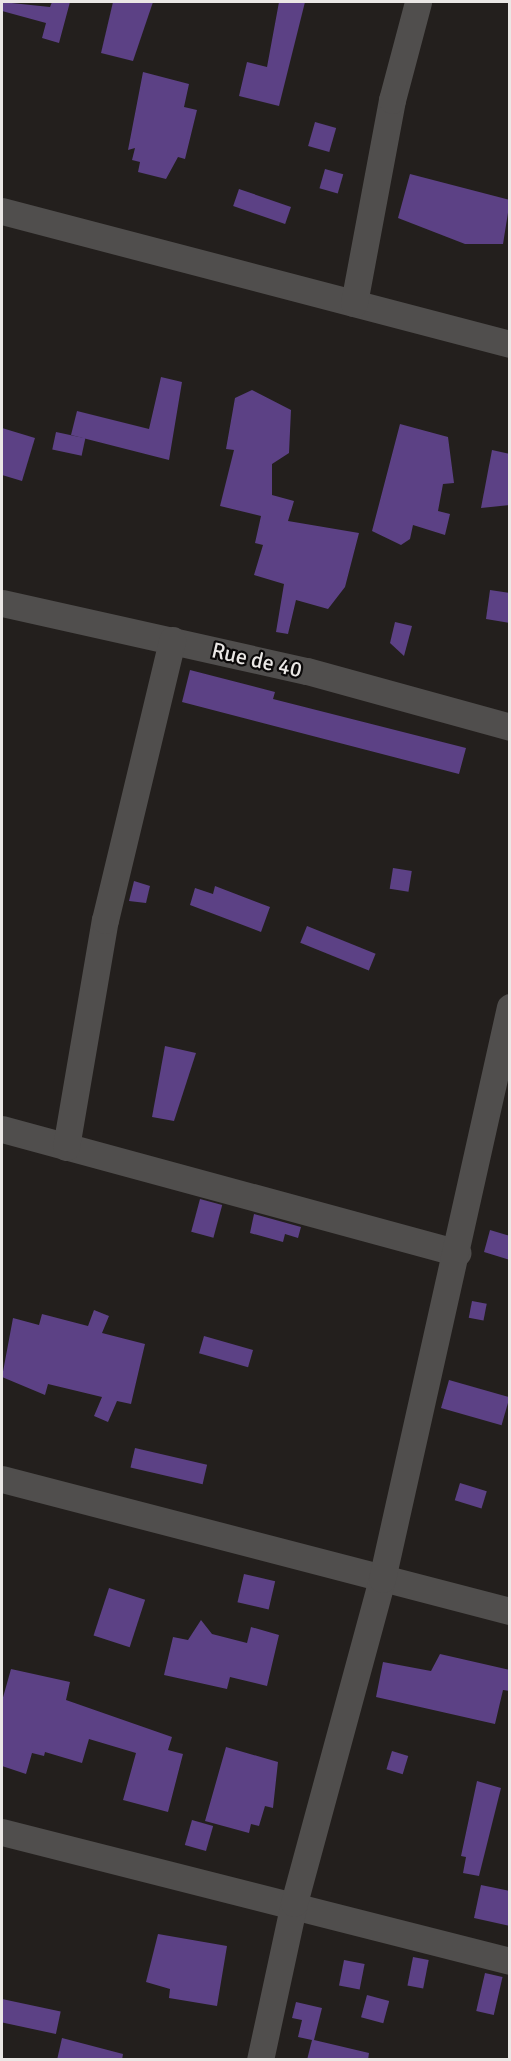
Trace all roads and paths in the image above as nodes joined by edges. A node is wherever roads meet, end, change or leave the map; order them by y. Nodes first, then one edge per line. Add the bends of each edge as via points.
1 (418, 2) edge
2 (2, 211) edge
3 (354, 303) junction
4 (510, 344) edge
5 (2, 603) edge
6 (172, 640) junction
7 (510, 727) edge
8 (510, 1007) edge
9 (2, 1129) edge
10 (66, 1147) junction
11 (457, 1253) junction
12 (2, 1479) edge
13 (382, 1579) junction
14 (510, 1611) edge
15 (2, 1832) edge
16 (294, 1903) junction
17 (510, 1961) edge
18 (260, 2060) edge

1 - 3 street via 392,100
2 - 3 street
3 - 4 street
5 - 6 street, Rue de 40
6 - 7 street, Rue de 40
6 - 10 street via 105,920
8 - 11 street
9 - 10 street
10 - 11 street
11 - 13 street
12 - 13 street
13 - 14 street
13 - 16 street
15 - 16 street
16 - 17 street
16 - 18 street

